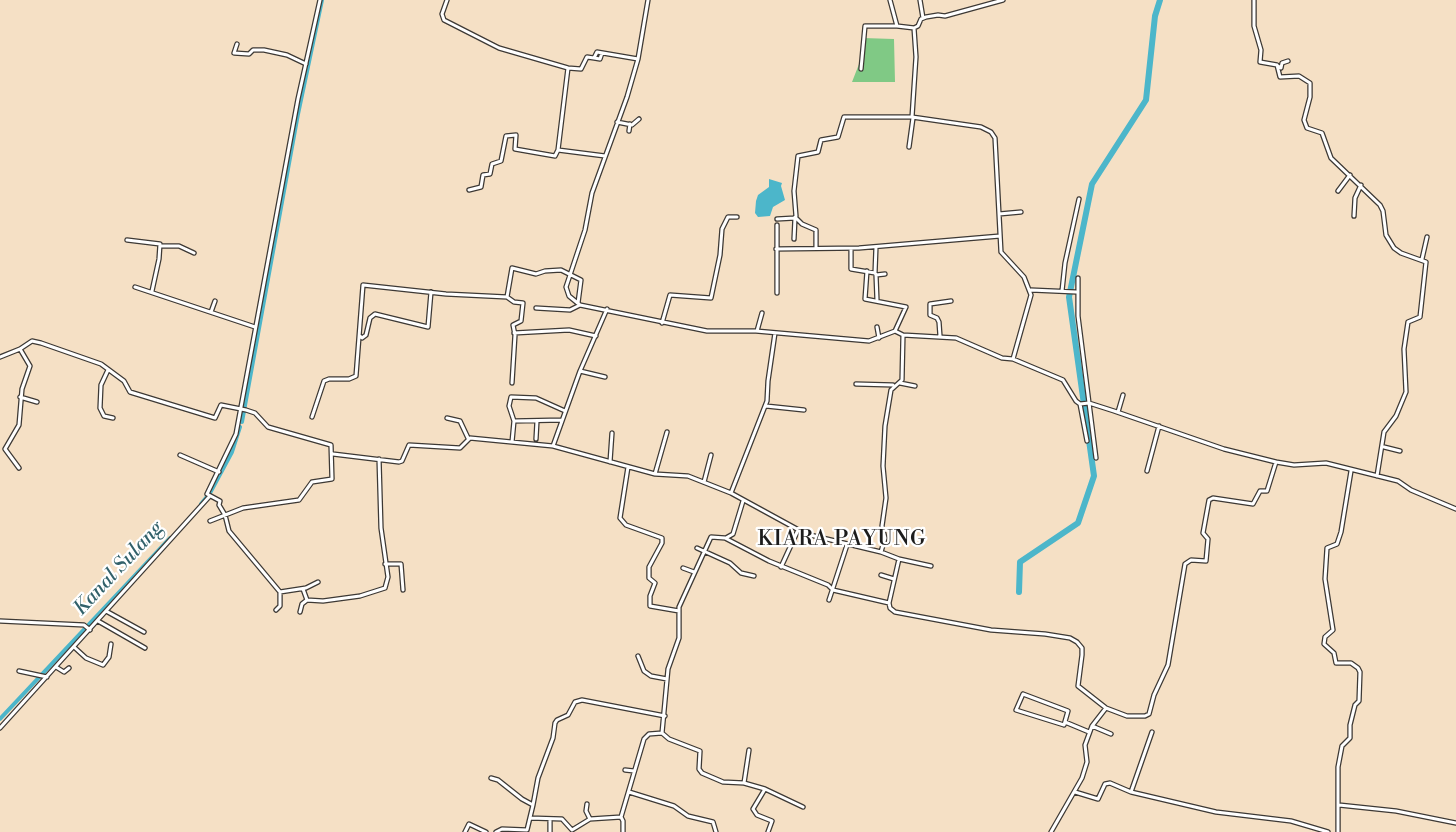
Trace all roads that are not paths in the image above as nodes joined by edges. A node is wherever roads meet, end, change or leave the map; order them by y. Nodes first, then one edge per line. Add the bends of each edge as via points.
1 (320, 0) edge
2 (447, 0) edge
3 (648, 0) edge
4 (890, 0) edge
5 (920, 0) edge
6 (1002, 0) edge
7 (1254, 0) edge
8 (923, 18) junction
9 (897, 26) junction
10 (914, 28) junction
11 (237, 44) dead end
12 (602, 53) junction
13 (594, 58) junction
14 (638, 58) junction
15 (1288, 62) dead end
16 (306, 64) junction
17 (1278, 66) junction
18 (568, 68) junction
19 (861, 69) dead end
20 (912, 117) junction
21 (639, 119) dead end
22 (617, 122) junction
23 (630, 124) junction
24 (629, 131) dead end
25 (909, 147) dead end
26 (558, 150) junction
27 (605, 156) junction
28 (1350, 175) junction
29 (1361, 185) junction
30 (468, 190) dead end
31 (1338, 191) dead end
32 (1079, 199) dead end
33 (1021, 212) dead end
34 (999, 214) junction
35 (1354, 216) dead end
36 (795, 217) junction
37 (737, 218) dead end
38 (777, 219) dead end
39 (776, 225) dead end
40 (1000, 236) junction
41 (1427, 236) dead end
42 (794, 239) dead end
43 (127, 240) dead end
44 (160, 246) junction
45 (876, 247) junction
46 (816, 248) junction
47 (776, 249) junction
48 (851, 249) junction
49 (194, 253) dead end
50 (1422, 259) junction
51 (867, 271) junction
52 (571, 274) junction
53 (876, 274) junction
54 (885, 274) dead end
55 (1078, 278) dead end
56 (135, 287) dead end
57 (1031, 290) junction
58 (152, 291) junction
59 (1062, 291) junction
60 (431, 292) junction
61 (1076, 292) junction
62 (776, 294) dead end
63 (507, 297) junction
64 (878, 300) junction
65 (215, 301) dead end
66 (951, 301) dead end
67 (579, 304) junction
68 (536, 308) dead end
69 (607, 309) junction
70 (211, 312) junction
71 (762, 313) dead end
72 (662, 323) junction
73 (877, 327) dead end
74 (255, 328) junction
75 (757, 331) junction
76 (895, 331) junction
77 (514, 333) junction
78 (776, 333) junction
79 (359, 335) junction
80 (596, 336) junction
81 (903, 336) junction
82 (940, 337) junction
83 (880, 338) junction
84 (20, 350) junction
85 (0, 357) edge
86 (1012, 358) junction
87 (108, 370) junction
88 (580, 371) junction
89 (605, 377) dead end
90 (900, 383) junction
91 (512, 384) dead end
92 (856, 384) dead end
93 (894, 386) junction
94 (915, 386) dead end
95 (1123, 395) dead end
96 (20, 397) junction
97 (37, 402) dead end
98 (1080, 403) junction
99 (1088, 404) junction
100 (766, 406) junction
101 (243, 409) junction
102 (804, 410) dead end
103 (565, 411) junction
104 (1118, 412) junction
105 (312, 416) dead end
106 (113, 418) dead end
107 (447, 418) dead end
108 (562, 420) junction
109 (514, 421) junction
110 (537, 421) junction
111 (1159, 426) junction
112 (667, 432) dead end
113 (612, 433) dead end
114 (468, 438) junction
115 (1087, 441) dead end
116 (512, 442) junction
117 (536, 442) junction
118 (553, 446) junction
119 (1384, 447) junction
120 (1400, 451) dead end
121 (333, 454) junction
122 (180, 455) dead end
123 (711, 455) dead end
124 (1096, 458) dead end
125 (380, 459) junction
126 (610, 462) junction
127 (1276, 462) junction
128 (628, 467) junction
129 (19, 468) dead end
130 (1147, 471) dead end
131 (1352, 471) junction
132 (219, 472) junction
133 (655, 474) junction
134 (1377, 476) junction
135 (704, 482) junction
136 (731, 493) junction
137 (208, 496) junction
138 (743, 501) junction
139 (1456, 509) edge
140 (225, 515) junction
141 (210, 521) dead end
142 (798, 530) junction
143 (725, 538) junction
144 (847, 545) junction
145 (697, 548) dead end
146 (704, 552) junction
147 (881, 552) junction
148 (899, 559) junction
149 (385, 564) junction
150 (932, 566) dead end
151 (781, 567) junction
152 (683, 568) dead end
153 (694, 572) junction
154 (881, 574) dead end
155 (754, 576) dead end
156 (894, 579) junction
157 (318, 582) dead end
158 (303, 589) junction
159 (403, 590) dead end
160 (833, 590) junction
161 (280, 592) junction
162 (307, 600) junction
163 (829, 600) dead end
164 (889, 603) junction
165 (276, 610) dead end
166 (679, 611) junction
167 (106, 612) junction
168 (300, 612) dead end
169 (0, 621) edge
170 (98, 621) junction
171 (90, 629) junction
172 (144, 632) dead end
173 (112, 644) dead end
174 (74, 647) junction
175 (144, 648) dead end
176 (638, 656) dead end
177 (56, 666) junction
178 (69, 668) dead end
179 (19, 671) dead end
180 (45, 677) junction
181 (667, 679) junction
182 (1106, 708) junction
183 (665, 717) junction
184 (1064, 722) junction
185 (1092, 726) junction
186 (0, 728) edge
187 (1089, 732) junction
188 (1152, 732) dead end
189 (662, 733) junction
190 (1111, 734) dead end
191 (749, 750) dead end
192 (625, 770) dead end
193 (634, 770) junction
194 (491, 778) dead end
195 (744, 783) junction
196 (764, 789) junction
197 (629, 792) junction
198 (1076, 792) junction
199 (1131, 792) junction
200 (587, 804) dead end
201 (533, 805) junction
202 (1339, 805) junction
203 (803, 807) dead end
204 (620, 817) junction
205 (530, 818) junction
206 (550, 819) junction
207 (590, 819) junction
208 (1456, 823) edge
209 (573, 831) edge
210 (465, 832) edge
211 (486, 832) edge
212 (496, 832) edge
213 (550, 832) edge
214 (623, 832) edge
215 (716, 832) edge
216 (768, 832) edge
217 (1051, 832) edge
218 (1328, 832) edge
219 (1338, 832) edge

1 - 16 street
2 - 18 street via 442,14 444,20 494,46
3 - 14 street
4 - 9 street
5 - 8 street
6 - 8 street via 945,16
7 - 17 street via 1254,26 1261,50 1260,62
8 - 10 street
9 - 10 street
9 - 19 street via 865,26
10 - 20 street via 916,57
11 - 16 street via 234,53 264,50 287,55
12 - 13 street via 596,52
12 - 13 street via 600,59
12 - 14 street
13 - 18 street via 587,57 581,69
14 - 22 street
15 - 17 street via 1282,63 1282,68
16 - 74 street
17 - 28 street via 1280,77 1299,76 1310,83 1305,124 1309,129 1322,133 1331,158
18 - 26 street
20 - 25 street
20 - 34 street via 968,124 991,132 995,138
20 - 36 street via 844,117 838,137 823,139 818,152 798,156
21 - 23 street
22 - 23 street
22 - 27 street
23 - 24 street
26 - 27 street
26 - 30 street via 555,156 515,149 516,135 506,136 502,161 492,164 490,174 483,175 481,187
27 - 52 street
28 - 29 street
28 - 31 street
29 - 35 street via 1355,198
29 - 50 street via 1382,207 1386,235 1394,248 1400,254
32 - 59 street
33 - 34 street
34 - 40 street
36 - 38 street
36 - 42 street
36 - 46 street via 816,230
37 - 72 street via 728,217 722,229 711,298 670,295
39 - 47 street
40 - 45 street
40 - 57 street via 1002,254 1020,271
41 - 50 street
43 - 44 street
44 - 49 street via 179,246
44 - 58 street
45 - 48 street
45 - 53 street
46 - 47 street
46 - 48 street
47 - 62 street
48 - 51 street via 851,268
50 - 119 street via 1426,264 1420,317 1408,322 1404,349 1406,392 1396,416 1384,432
51 - 53 street
51 - 64 street via 866,299
52 - 63 street via 561,270 536,274 512,268
52 - 67 street via 581,280
52 - 67 street via 565,291
53 - 54 street
53 - 64 street
55 - 61 street
56 - 58 street
57 - 59 street
57 - 86 street via 1030,304
58 - 70 street
59 - 61 street
60 - 63 street
60 - 79 street via 363,285
60 - 79 street via 428,327 375,314 370,318 366,335 362,338
61 - 99 street
63 - 77 street via 524,304 521,321 513,325
64 - 76 street via 906,307
65 - 70 street
66 - 82 street via 930,304 930,315 939,322
67 - 68 street via 570,310
67 - 69 street
69 - 72 street
69 - 80 street
70 - 74 street
71 - 75 street
72 - 75 street via 707,331
73 - 83 street
74 - 101 street
75 - 78 street
76 - 81 street
76 - 83 street
77 - 80 street via 570,330
77 - 91 street
78 - 83 street via 827,339
78 - 100 street
79 - 105 street via 356,376 324,381
80 - 88 street
81 - 82 street
81 - 90 street
82 - 86 street via 956,338 1002,358
84 - 85 street
84 - 87 street via 32,341 42,342 88,358
84 - 96 street via 30,366
86 - 98 street via 1063,380
87 - 101 street via 124,380 130,392 202,415 215,418 221,405
87 - 106 street via 101,385 100,408 104,416
88 - 89 street
88 - 103 street
90 - 93 street
90 - 94 street
92 - 93 street
93 - 147 street via 884,441 886,498 882,526 885,538
95 - 104 street
96 - 97 street
96 - 129 street via 19,425 5,449
98 - 99 street
98 - 115 street
99 - 104 street
99 - 124 street
100 - 102 street
100 - 136 street
101 - 121 street via 255,413 268,427 330,445
101 - 132 street via 234,441
103 - 108 street
103 - 109 street via 536,398 511,397 509,406
104 - 111 street
107 - 114 street via 460,421
108 - 110 street
108 - 118 street
109 - 110 street
109 - 116 street
110 - 117 street
111 - 127 street via 1224,449
111 - 130 street
112 - 133 street
113 - 126 street
114 - 116 street
114 - 125 street via 460,448 410,445 400,462
116 - 117 street
117 - 118 street
118 - 126 street
119 - 120 street
119 - 134 street
121 - 125 street
121 - 140 street via 332,479 312,482 299,500 244,508
122 - 132 street
123 - 135 street
125 - 149 street
126 - 128 street
127 - 131 street via 1294,465 1326,463
127 - 182 street via 1267,491 1260,491 1253,504 1209,500 1203,533 1208,539 1206,561 1191,560 1186,564 1168,665 1147,716 1126,716
128 - 133 street
128 - 166 street via 620,518 626,525 662,538 649,567 649,578 654,583 650,606
131 - 134 street
131 - 202 street via 1337,544 1327,548 1325,579 1333,630 1325,637 1324,644 1334,653 1336,663 1351,663 1360,672 1359,701 1350,725 1350,738 1342,746 1340,754 1337,774
132 - 137 street
133 - 135 street via 688,476
134 - 139 street via 1398,481
135 - 136 street
136 - 138 street
137 - 140 street via 220,501
137 - 167 street
138 - 142 street
138 - 143 street via 734,534
140 - 141 street
140 - 161 street via 229,531
142 - 144 street
142 - 151 street
143 - 146 street via 711,537
143 - 151 street
144 - 147 street
144 - 160 street
145 - 146 street
146 - 153 street
146 - 155 street via 730,563 741,573
147 - 148 street
148 - 150 street
148 - 156 street
149 - 159 street via 401,564
149 - 162 street via 388,581 382,590 332,600
151 - 160 street via 828,585
152 - 153 street
153 - 166 street
154 - 156 street
156 - 164 street
157 - 158 street
158 - 161 street
158 - 162 street
160 - 163 street
160 - 164 street
161 - 165 street via 280,606
162 - 168 street
164 - 182 street via 892,610 914,616 991,630 1070,638 1082,648 1078,686
166 - 181 street via 679,638
167 - 170 street
167 - 172 street
169 - 171 street
170 - 171 street
170 - 175 street
171 - 174 street
173 - 174 street via 103,665 86,658
174 - 177 street
176 - 181 street via 644,671 650,676
177 - 178 street via 64,672
177 - 180 street
179 - 180 street
180 - 186 street
181 - 183 street
182 - 185 street
183 - 189 street
183 - 201 street via 582,700 574,702 567,716 555,724
184 - 184 street via 1064,725 1016,710 1024,694 1068,711
184 - 187 street
185 - 187 street
185 - 190 street
187 - 198 street via 1087,762
188 - 199 street
189 - 193 street via 649,734 644,739
189 - 195 street via 700,751 699,769 702,773 724,782
191 - 195 street
192 - 193 street
193 - 197 street
194 - 201 street
195 - 196 street
196 - 203 street
196 - 216 street via 753,809 757,815 772,821
197 - 204 street
197 - 215 street via 674,806 688,816 713,822
198 - 199 street via 1098,799 1105,784 1110,782
198 - 217 street
199 - 218 street via 1216,812 1291,821
200 - 207 street
201 - 205 street
202 - 208 street via 1396,811
202 - 219 street
204 - 207 street
204 - 214 street
205 - 206 street
205 - 212 street via 527,830 502,829
206 - 209 street via 562,819
206 - 213 street
207 - 209 street
210 - 211 street via 469,824

